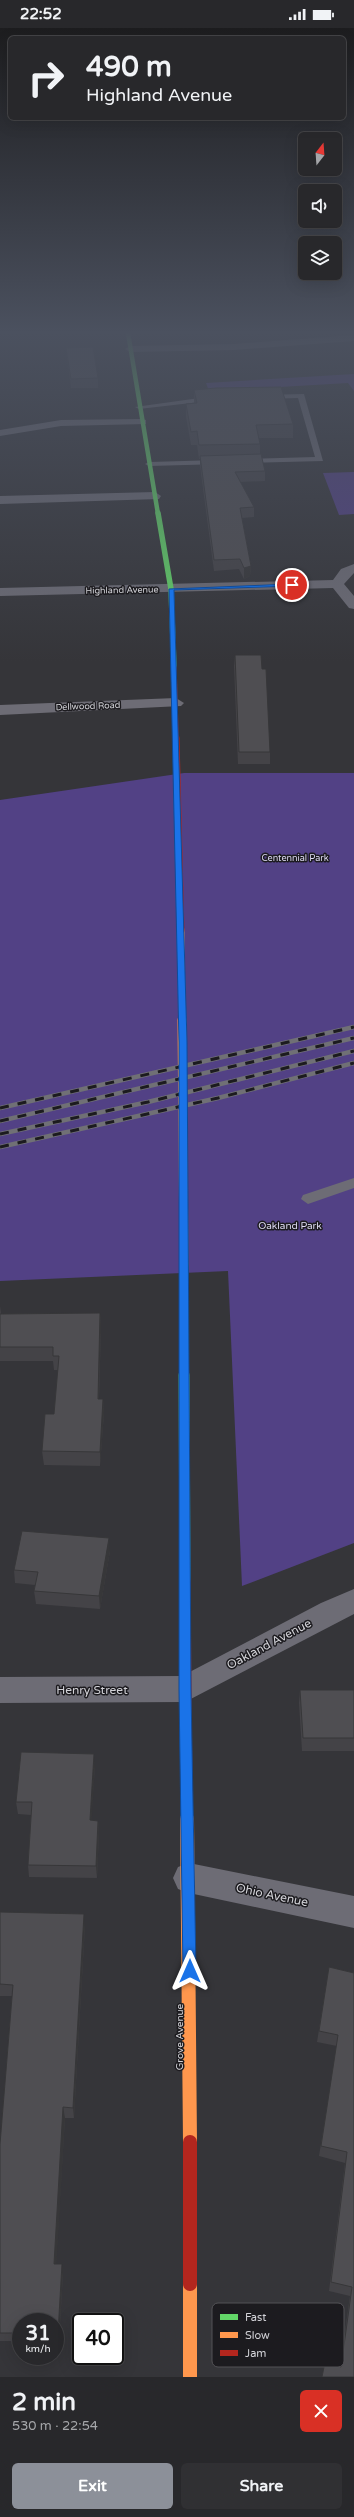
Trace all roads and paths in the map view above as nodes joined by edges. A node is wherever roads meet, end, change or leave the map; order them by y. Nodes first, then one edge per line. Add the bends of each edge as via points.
1 (145, 443) edge
2 (315, 443) edge
3 (149, 464) junction
4 (155, 496) junction
5 (0, 500) edge
6 (354, 568) edge
7 (337, 584) junction
8 (172, 589) junction
9 (0, 592) edge
10 (354, 605) edge
11 (176, 703) junction
12 (0, 710) edge
13 (354, 1183) edge
14 (308, 1199) dead end
15 (354, 1601) edge
16 (0, 1690) edge
17 (185, 1690) junction
18 (189, 1878) junction
19 (354, 1912) edge
20 (190, 2377) edge

1 - 3 street, Grove Avenue
2 - 3 lane via 320,459
3 - 4 street, Grove Avenue
4 - 5 street
4 - 8 street, Grove Avenue
6 - 7 street via 346,572
7 - 8 street, Highland Avenue
7 - 10 street
8 - 9 street, Highland Avenue
8 - 11 street, Grove Avenue
11 - 12 street, Dellwood Road
11 - 17 street, Grove Avenue via 183,1042
13 - 14 lane
15 - 17 street, Oakland Avenue
16 - 17 street, Henry Street
17 - 18 street, Grove Avenue
18 - 19 street, Ohio Avenue
18 - 20 street, Grove Avenue

